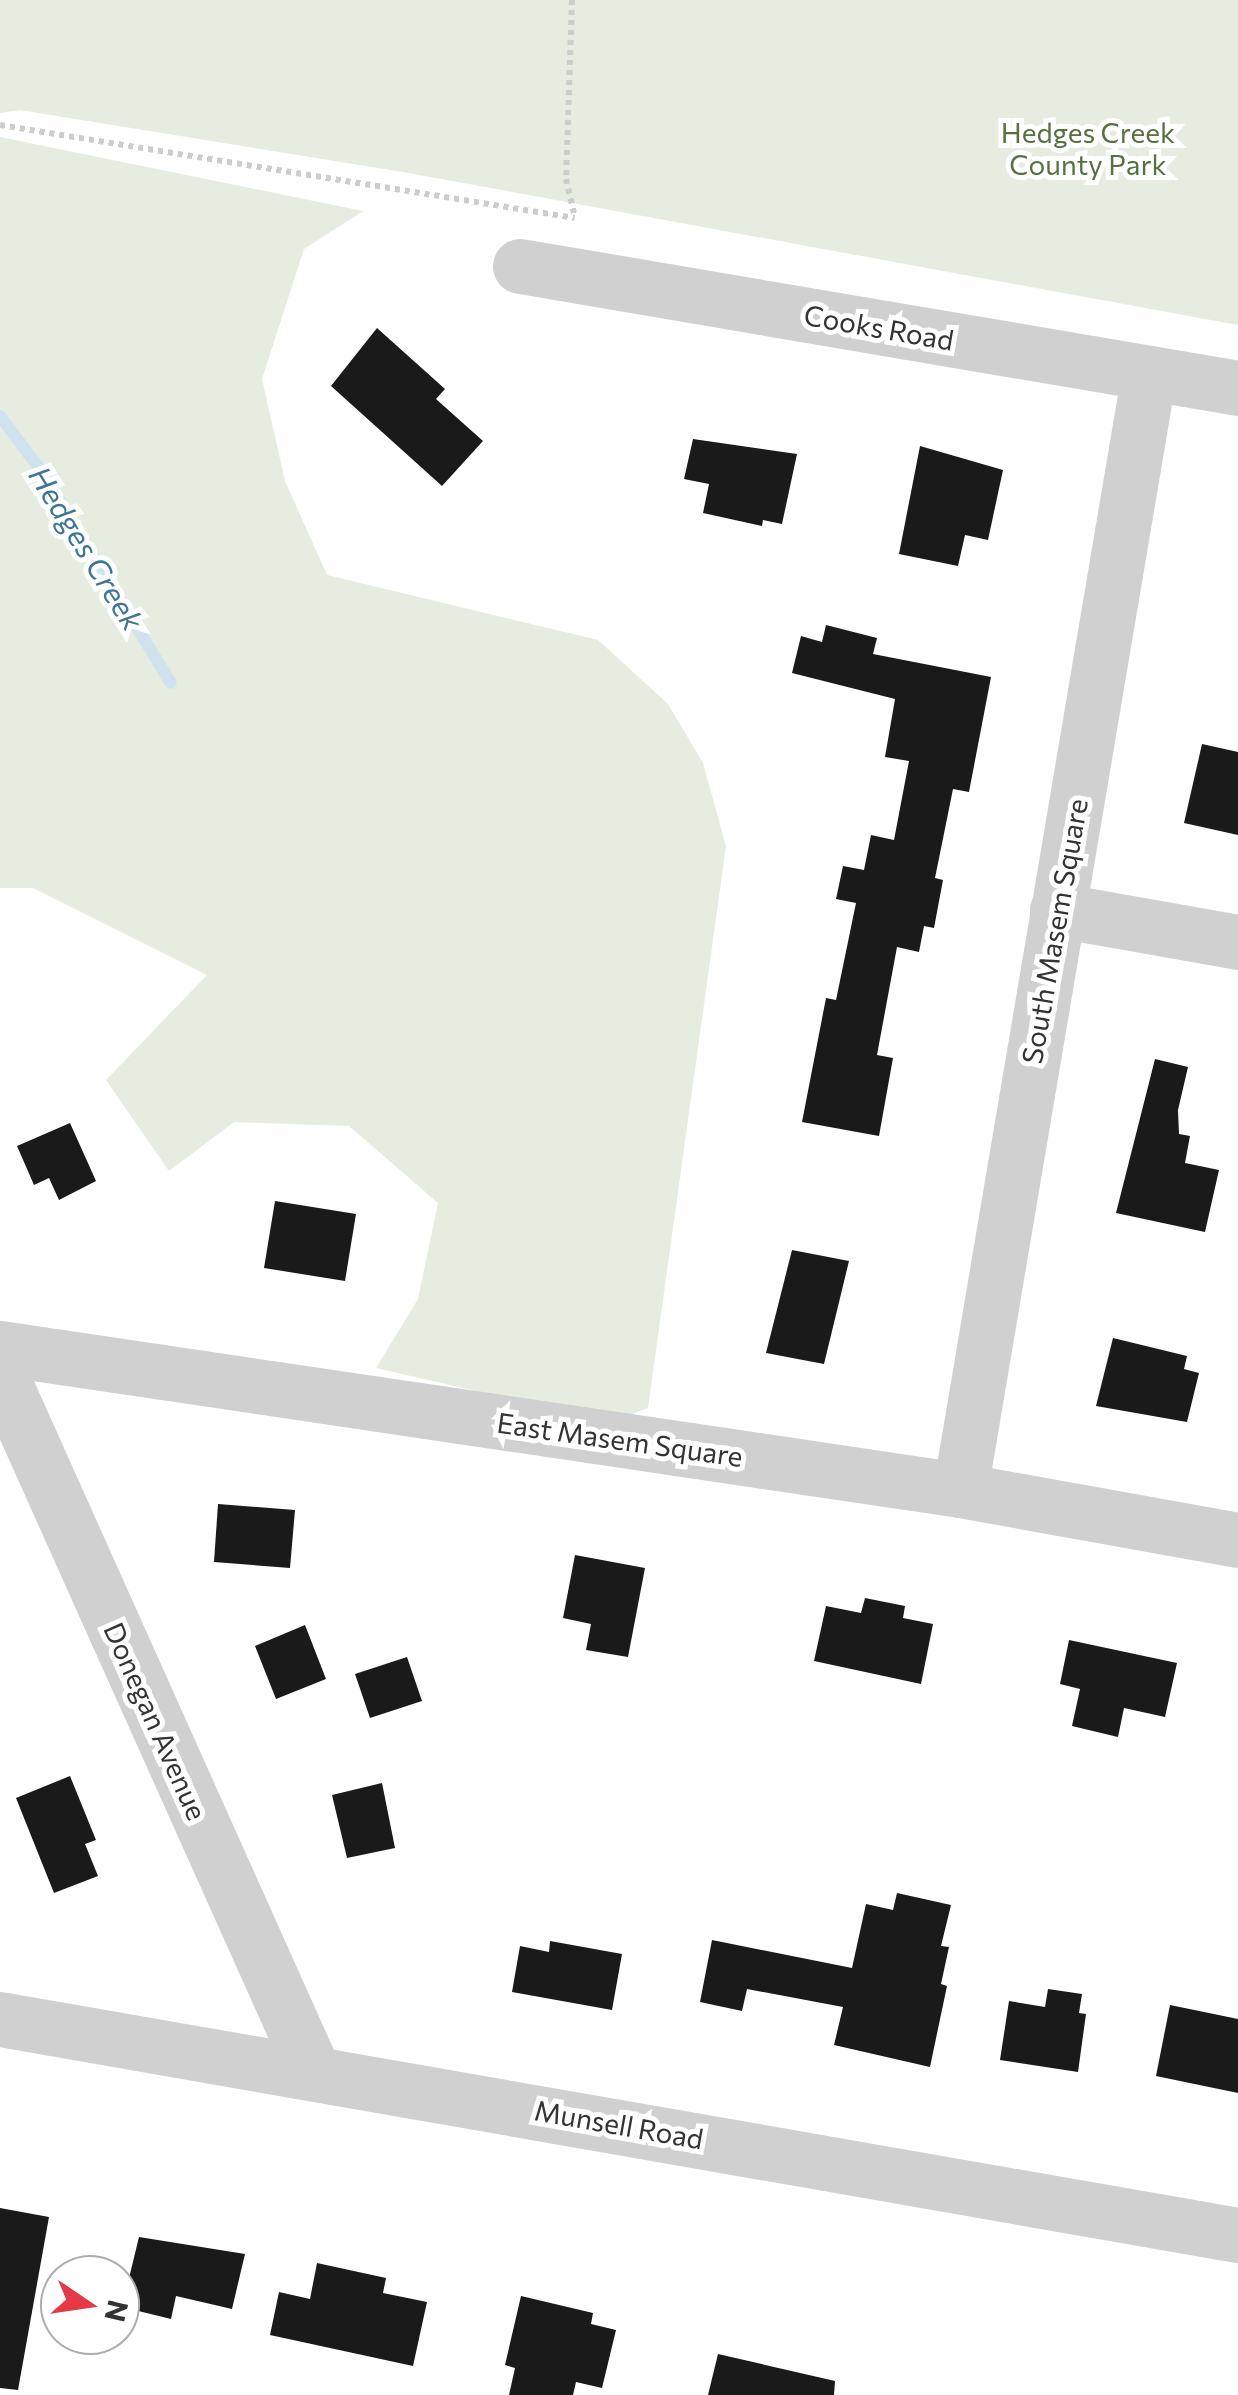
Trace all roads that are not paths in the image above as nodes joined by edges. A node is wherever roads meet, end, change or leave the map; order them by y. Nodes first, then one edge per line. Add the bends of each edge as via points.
1 (520, 266) dead end
2 (1149, 373) junction
3 (1238, 388) edge
4 (1057, 910) junction
5 (1238, 942) edge
6 (0, 1348) edge
7 (0, 1373) edge
8 (960, 1490) junction
9 (1238, 1540) edge
10 (0, 2019) edge
11 (312, 2069) junction
12 (1238, 2235) edge

1 - 2 street, Cooks Road
2 - 3 street, Cooks Road
2 - 4 street, South Masem Square
4 - 5 street
4 - 8 street, South Masem Square
6 - 8 street, East Masem Square
7 - 11 street, Donegan Avenue
8 - 9 street, East Masem Square
10 - 11 street, Munsell Road
11 - 12 street, Munsell Road

